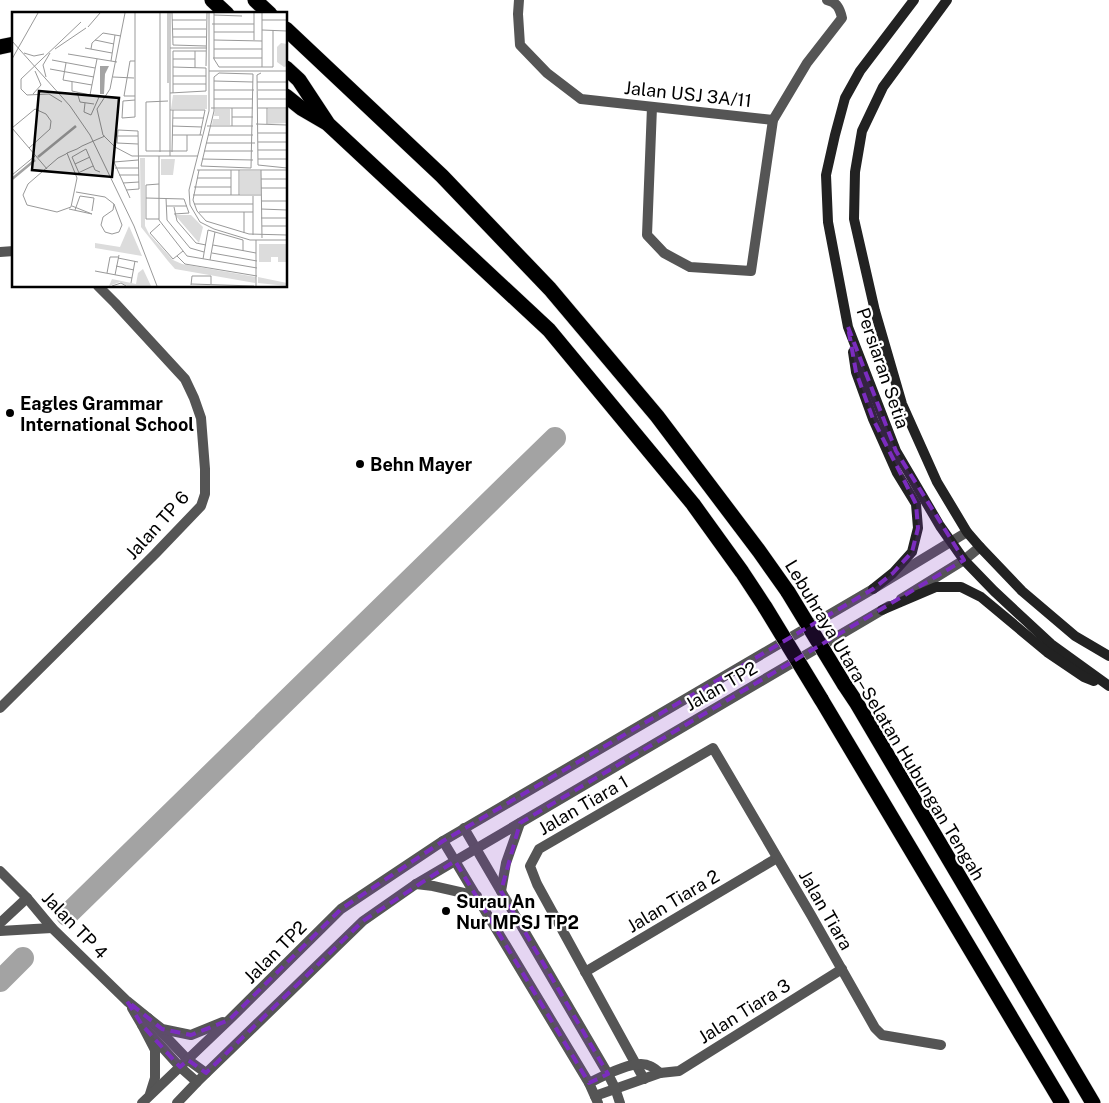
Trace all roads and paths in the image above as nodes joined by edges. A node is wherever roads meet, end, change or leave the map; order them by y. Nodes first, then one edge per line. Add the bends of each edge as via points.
1 (212, 0) edge
2 (255, 0) edge
3 (520, 0) edge
4 (829, 0) edge
5 (914, 0) edge
6 (947, 0) edge
7 (225, 12) edge
8 (268, 12) edge
9 (288, 31) edge
10 (288, 70) edge
11 (288, 98) edge
12 (652, 107) junction
13 (773, 120) junction
14 (328, 124) junction
15 (100, 288) edge
16 (848, 327) junction
17 (967, 532) junction
18 (952, 542) junction
19 (980, 547) junction
20 (964, 560) junction
21 (873, 589) junction
22 (882, 610) junction
23 (1109, 656) edge
24 (1109, 687) edge
25 (0, 708) edge
26 (712, 748) joint
27 (520, 823) junction
28 (464, 828) junction
29 (443, 841) junction
30 (476, 849) junction
31 (777, 858) junction
32 (455, 860) junction
33 (0, 871) edge
34 (416, 884) junction
35 (501, 891) junction
36 (477, 896) junction
37 (26, 898) junction
38 (0, 923) edge
39 (52, 928) junction
40 (0, 931) edge
41 (842, 969) junction
42 (585, 972) junction
43 (229, 1020) junction
44 (145, 1022) junction
45 (941, 1045) dead end
46 (184, 1063) junction
47 (636, 1064) junction
48 (206, 1073) junction
49 (660, 1073) junction
50 (608, 1074) junction
51 (644, 1079) junction
52 (197, 1082) junction
53 (589, 1082) junction
54 (615, 1088) junction
55 (597, 1099) edge
56 (145, 1100) edge
57 (176, 1103) edge
58 (620, 1103) edge
59 (1062, 1103) edge
60 (1092, 1103) edge

1 - 7 highway
2 - 8 highway
3 - 12 street, Jalan USJ 3A/11 via 520,45 547,73 581,99
4 - 13 street, Jalan USJ 3A/11 via 836,4 842,18 807,63
5 - 16 main road, Persiaran Setia via 860,71 845,98 826,175 828,222
6 - 17 main road, Persiaran Setia via 883,87 862,131 854,219 875,311 902,404 937,482
9 - 60 highway, Lebuhraya Utara–Selatan Hubungan Tengah, bridge via 442,176 550,289 657,416 759,551 862,710
10 - 14 highway via 299,80
11 - 14 highway
12 - 13 street, Jalan USJ 3A/11
12 - 13 street via 647,235 664,253 690,267 752,271
14 - 59 highway, bridge via 549,330 693,504 765,607
15 - 25 street, Jalan TP 6 via 185,379 201,418 205,494 201,506
16 - 18 main road, Persiaran Setia via 896,451
16 - 21 main road via 856,372 873,419 916,504 918,528 912,552 894,573
17 - 18 street, Jalan TP2
17 - 19 main road, Persiaran Setia
18 - 20 main road, Persiaran Setia
18 - 21 street, Jalan TP2
19 - 20 street, Jalan TP2
19 - 23 main road, Persiaran Setia via 1022,590 1075,636
20 - 22 street, Jalan TP2
20 - 24 main road, Persiaran Setia via 1051,644
21 - 28 street, Jalan TP2
22 - 24 main road via 936,587 960,588 981,597 1047,652 1084,677
22 - 27 street, Jalan TP2
26 - 31 street, Jalan Tiara
26 - 42 street, Jalan Tiara 1 via 539,849 530,866 536,884
27 - 30 street, Jalan TP2
27 - 35 street via 506,863
28 - 29 street, Jalan TP2
28 - 30 street
29 - 32 street
29 - 43 street, Jalan TP2 via 341,909
30 - 32 street, Jalan TP2
30 - 35 street
31 - 41 street, Jalan Tiara
31 - 42 street, Jalan Tiara 2
32 - 34 street, Jalan TP2
32 - 36 street
33 - 37 street, Jalan TP 4
34 - 36 street
34 - 48 street, Jalan TP2 via 363,921
35 - 50 street
36 - 53 street
37 - 38 street
37 - 39 street, Jalan TP 4
39 - 40 street
39 - 44 street, Jalan TP 4
41 - 45 street, Jalan Tiara via 874,1028 882,1035
41 - 49 street, Jalan Tiara 3 via 679,1071
42 - 47 street, Jalan Tiara 1
43 - 44 street via 191,1035
43 - 46 street, Jalan TP2
44 - 46 street, Jalan TP 4
44 - 56 street via 155,1050 155,1078
46 - 48 street, Jalan TP 4
46 - 52 street, Jalan TP 4
46 - 56 street, Jalan TP2
47 - 49 street via 649,1065
47 - 50 street
47 - 51 street, Jalan Tiara 1
48 - 52 street, Jalan TP2
49 - 51 street, Jalan Tiara 3
50 - 53 street
50 - 54 street
51 - 54 street, Jalan Tiara 3
52 - 57 street, Jalan TP2
53 - 55 street
54 - 55 street, Jalan Tiara 3
54 - 58 street

